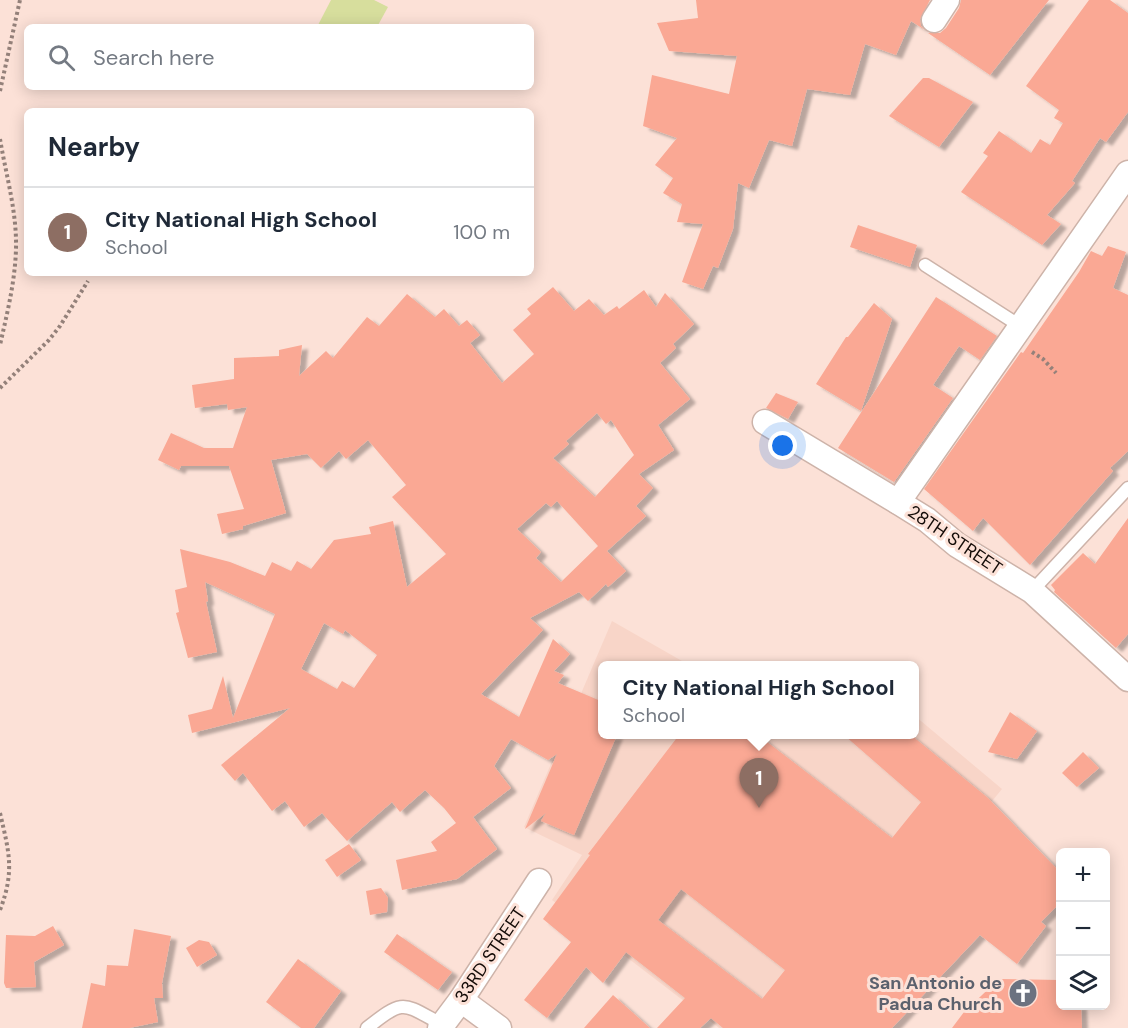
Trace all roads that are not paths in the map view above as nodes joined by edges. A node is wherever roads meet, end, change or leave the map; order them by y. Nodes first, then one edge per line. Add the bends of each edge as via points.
1 (1128, 173) edge
2 (926, 266) dead end
3 (1016, 332) junction
4 (765, 422) dead end
5 (1128, 488) edge
6 (898, 502) junction
7 (1032, 591) junction
8 (1128, 679) edge
9 (539, 882) dead end
10 (461, 1000) junction
11 (442, 1027) edge
12 (367, 1028) edge
13 (500, 1028) edge

1 - 3 street
2 - 3 lane
3 - 6 street
4 - 6 street, 28TH STREET
5 - 7 lane
6 - 7 street, 28TH STREET via 957,545
7 - 8 street, 28TH STREET
9 - 10 street, 33RD STREET
10 - 11 street, 33RD STREET
10 - 13 street
11 - 12 lane via 408,1006 390,1009

